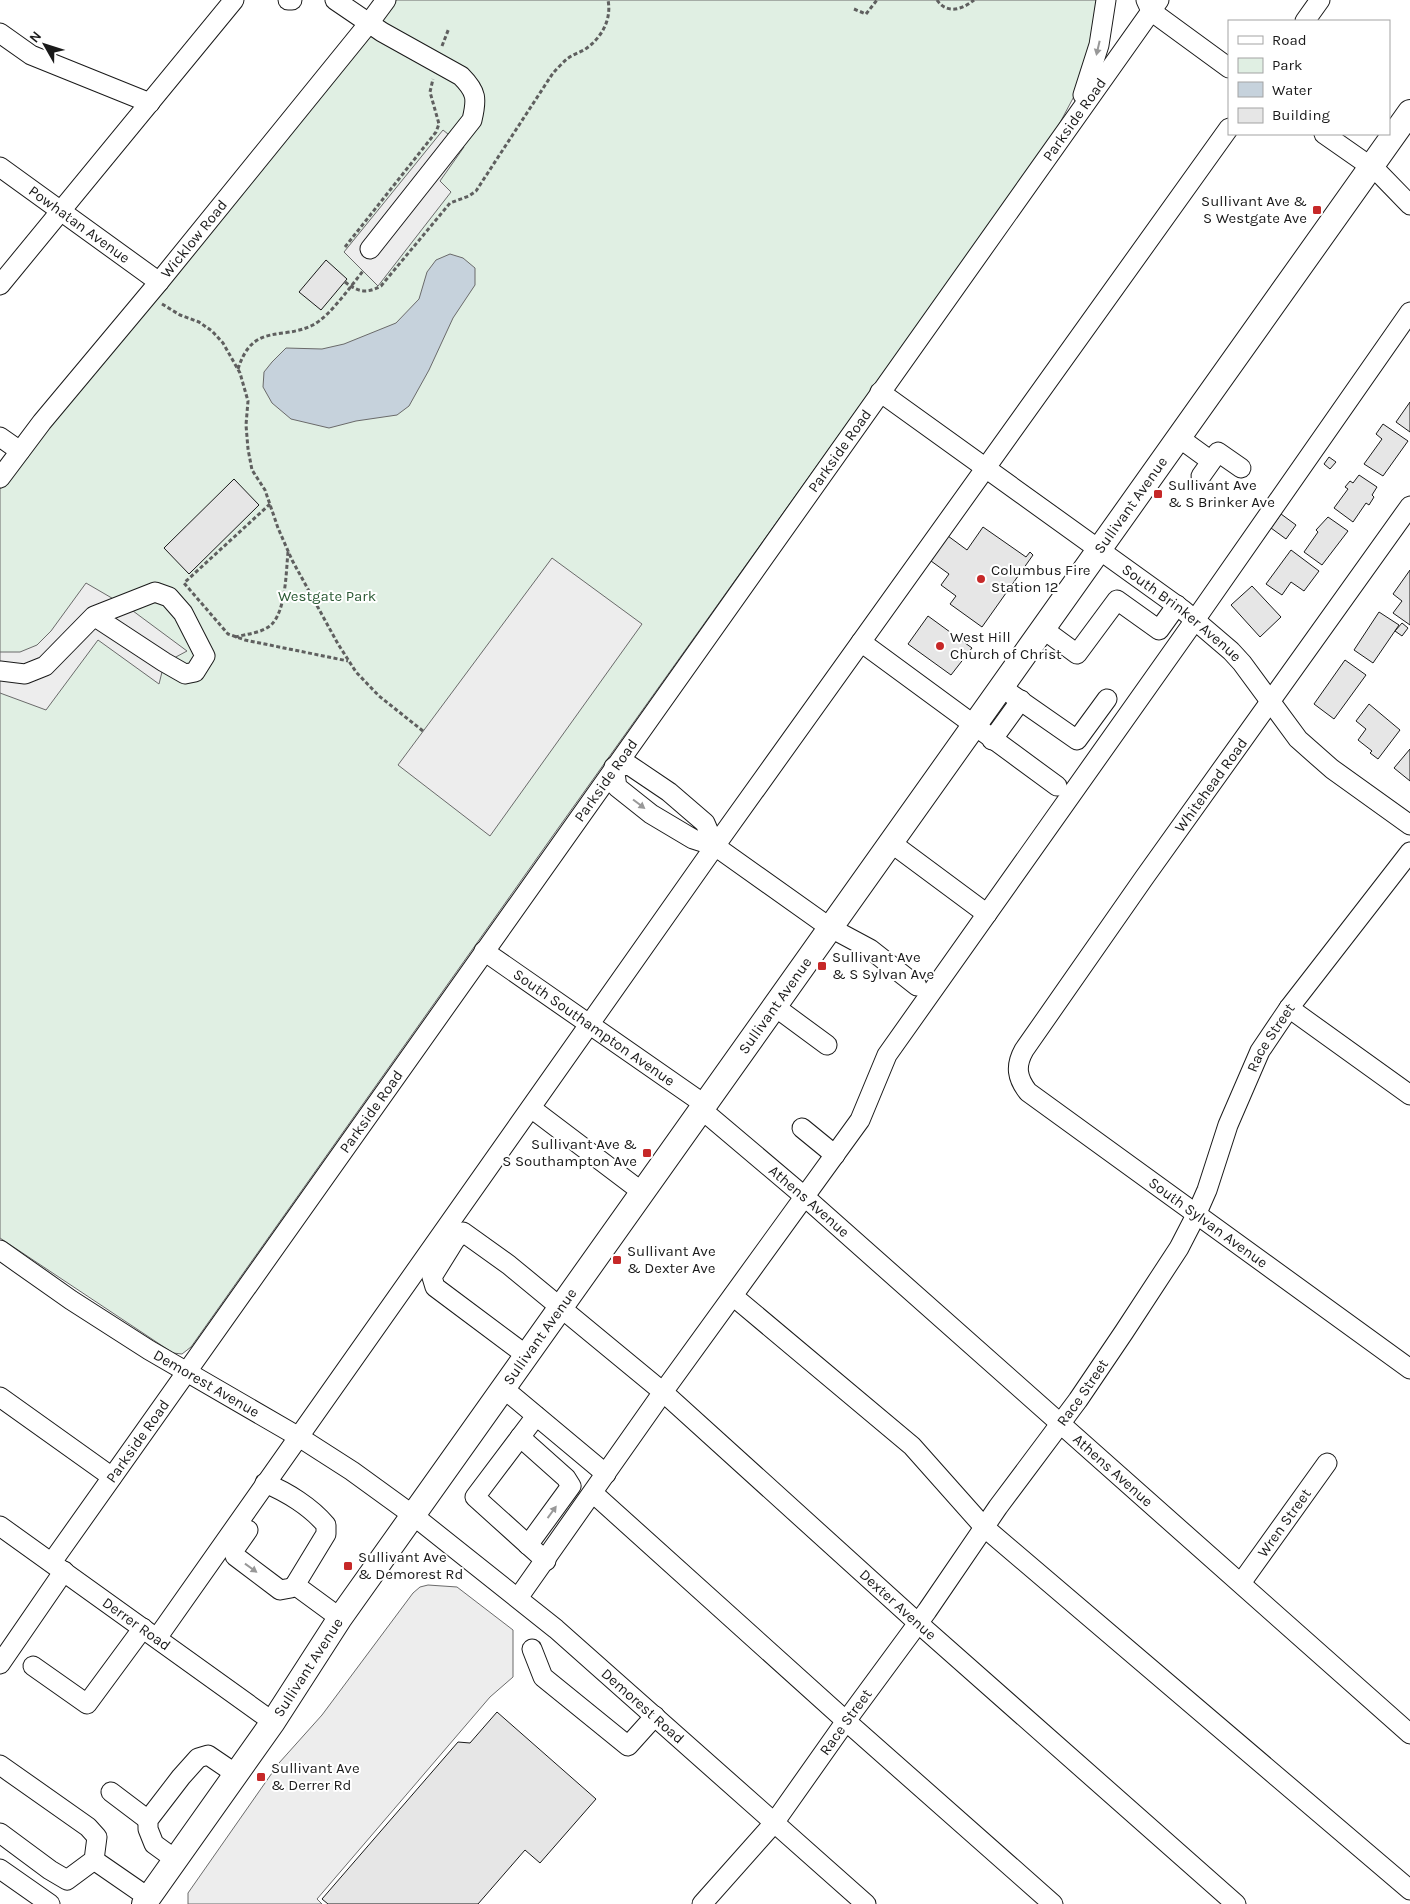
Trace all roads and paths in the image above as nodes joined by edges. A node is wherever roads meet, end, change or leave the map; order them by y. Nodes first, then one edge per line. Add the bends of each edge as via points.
1 (234, 0) edge
2 (335, 0) edge
3 (386, 0) edge
4 (608, 0) edge
5 (876, 0) edge
6 (937, 0) edge
7 (974, 0) edge
8 (1106, 0) edge
9 (1320, 0) edge
10 (1152, 4) edge
11 (854, 10) dead end
12 (1306, 20) edge
13 (369, 23) junction
14 (449, 28) dead end
15 (0, 33) edge
16 (437, 63) junction
17 (1228, 67) edge
18 (150, 103) junction
19 (1410, 112) edge
20 (1070, 125) junction
21 (1228, 129) edge
22 (1325, 135) edge
23 (1371, 166) junction
24 (0, 167) edge
25 (1410, 205) edge
26 (61, 211) junction
27 (345, 247) dead end
28 (370, 249) dead end
29 (364, 271) dead end
30 (159, 282) junction
31 (345, 282) dead end
32 (0, 285) edge
33 (351, 286) junction
34 (158, 301) dead end
35 (1410, 312) edge
36 (238, 370) junction
37 (880, 392) junction
38 (0, 437) edge
39 (1178, 437) junction
40 (20, 451) junction
41 (986, 468) junction
42 (1241, 468) dead end
43 (0, 478) edge
44 (270, 504) junction
45 (1410, 506) edge
46 (1098, 550) junction
47 (288, 552) junction
48 (1177, 606) junction
49 (94, 616) junction
50 (1195, 620) junction
51 (1043, 628) junction
52 (234, 637) junction
53 (860, 642) junction
54 (349, 661) junction
55 (0, 672) edge
56 (1001, 686) junction
57 (1107, 699) dead end
58 (1021, 700) junction
59 (1270, 702) junction
60 (973, 726) junction
61 (423, 732) dead end
62 (992, 740) junction
63 (614, 767) junction
64 (1057, 786) dead end
65 (1410, 824) edge
66 (890, 842) junction
67 (715, 846) junction
68 (1410, 852) edge
69 (987, 914) junction
70 (829, 928) junction
71 (484, 951) junction
72 (917, 986) dead end
73 (774, 1006) junction
74 (1289, 1008) junction
75 (590, 1025) junction
76 (827, 1045) dead end
77 (1017, 1068) joint
78 (1410, 1095) edge
79 (703, 1106) junction
80 (531, 1108) junction
81 (802, 1128) dead end
82 (835, 1155) junction
83 (642, 1192) junction
84 (805, 1197) junction
85 (1196, 1214) junction
86 (0, 1250) edge
87 (733, 1296) junction
88 (560, 1308) junction
89 (526, 1355) junction
90 (1410, 1369) edge
91 (186, 1372) junction
92 (504, 1388) junction
93 (663, 1392) junction
94 (0, 1397) edge
95 (536, 1416) junction
96 (1060, 1424) junction
97 (299, 1437) junction
98 (520, 1437) junction
99 (582, 1454) junction
100 (1327, 1463) dead end
101 (606, 1474) junction
102 (112, 1477) junction
103 (566, 1478) junction
104 (271, 1485) junction
105 (593, 1493) junction
106 (414, 1516) junction
107 (0, 1526) edge
108 (984, 1527) junction
109 (528, 1545) junction
110 (546, 1561) junction
111 (58, 1567) junction
112 (1241, 1583) junction
113 (287, 1587) junction
114 (518, 1598) junction
115 (340, 1618) junction
116 (918, 1623) junction
117 (150, 1633) junction
118 (532, 1649) dead end
119 (0, 1664) edge
120 (33, 1666) dead end
121 (655, 1716) junction
122 (846, 1721) junction
123 (273, 1722) junction
124 (1410, 1734) edge
125 (0, 1766) edge
126 (236, 1774) junction
127 (111, 1792) dead end
128 (148, 1820) junction
129 (774, 1823) junction
130 (0, 1833) edge
131 (94, 1860) junction
132 (176, 1860) junction
133 (0, 1869) edge
134 (1410, 1890) edge
135 (146, 1901) edge
136 (50, 1904) edge
137 (702, 1904) edge
138 (866, 1904) edge
139 (1053, 1904) edge
140 (1236, 1904) edge

1 - 18 street
2 - 13 street
3 - 13 street, Wicklow Road
4 - 33 path via 607,23 597,39 553,73 476,191 450,203 381,286 371,292
5 - 11 path via 866,14
6 - 7 path via 954,10 966,7
8 -> 20 street via 1093,67
9 - 12 street
10 - 17 street
10 - 20 street, Parkside Road
13 - 16 street
13 - 30 street, Wicklow Road
14 - 16 path
15 - 18 street via 31,55
16 - 27 path via 430,92 439,124 436,132
16 - 28 street via 462,76 471,86 476,101 472,120
18 - 26 street
19 - 23 main road, Sullivant Avenue
20 - 37 street, Parkside Road
21 - 41 street
22 - 23 street
23 - 25 street
23 - 39 main road, Sullivant Avenue
24 - 26 street, Powhatan Avenue
26 - 30 street, Powhatan Avenue
26 - 32 street
29 - 33 path
30 - 40 street, Wicklow Road
31 - 33 path
33 - 36 path via 313,325 271,334 254,343 242,355
34 - 36 path via 212,331
35 - 50 street
36 - 44 path via 248,401 246,425 252,470
37 - 41 street, South Brinker Avenue
37 - 63 street, Parkside Road
38 - 40 street
39 - 42 street via 1206,469 1218,452
39 - 46 main road, Sullivant Avenue
40 - 43 street, Wicklow Road
41 - 46 street, South Brinker Avenue
41 - 53 street
44 - 47 path
44 - 52 path via 184,583 218,625
45 - 59 street, Whitehead Road
46 - 48 street, South Brinker Avenue
46 - 51 main road, Sullivant Avenue
47 - 52 path via 281,608 272,624 260,631
47 - 54 path
48 - 50 street, South Brinker Avenue
48 - 51 street via 1159,630 1118,600 1078,654
49 - 49 street via 156,592 169,597 183,613 205,656 195,672 185,674
49 - 55 street via 45,666 25,674
50 - 59 street, South Brinker Avenue via 1236,657
50 - 69 street
51 - 56 main road, Sullivant Avenue
52 - 54 path
53 - 60 street
53 - 67 street
54 - 61 path via 379,696
56 - 58 street
56 - 60 main road, Sullivant Avenue
57 - 58 street via 1077,740
58 - 62 street
59 - 65 street, South Brinker Avenue via 1298,739 1332,769
59 - 77 street, Whitehead Road via 1024,1050
60 - 62 street
60 - 66 main road, Sullivant Avenue
62 - 64 street
63 - 67 street via 628,765 669,792 705,823
63 -> 67 street via 617,787 651,814 693,840
63 - 71 street, Parkside Road
66 - 69 street
66 - 70 main road, Sullivant Avenue
67 - 70 street
67 - 75 street
68 - 74 street, Race Street
69 - 82 street via 887,1055 860,1120
70 - 72 street via 870,949
70 - 73 main road, Sullivant Avenue
71 - 75 street, South Southampton Avenue
71 - 91 street, Parkside Road
73 - 76 street
73 - 79 main road, Sullivant Avenue
74 - 78 street
74 - 85 street, Race Street via 1260,1051 1228,1125
75 - 79 street, South Southampton Avenue
75 - 80 street
77 - 85 street, South Sylvan Avenue via 1018,1078 1028,1092
79 - 83 main road, Sullivant Avenue
79 - 84 street, Athens Avenue
80 - 83 street
80 - 97 street
81 - 82 street
82 - 84 street
83 - 88 main road, Sullivant Avenue
84 - 87 street
84 - 96 street, Athens Avenue
85 - 90 street, South Sylvan Avenue
85 - 96 street, Race Street via 1179,1248
86 - 91 street, Demorest Avenue via 71,1300
87 - 93 street
87 - 108 street via 912,1446
88 - 89 main road, Sullivant Avenue
88 - 89 street, Dexter Avenue via 463,1232 455,1240 432,1277 435,1287
88 - 93 street, Dexter Avenue
89 - 92 main road, Sullivant Avenue
91 - 97 street, Demorest Avenue
91 - 102 street, Parkside Road
92 - 95 street
92 - 106 main road, Sullivant Avenue
93 - 101 street
93 - 116 street, Dexter Avenue
94 - 102 street
95 - 98 street
95 - 99 street
96 - 108 street, Race Street
96 - 112 street, Athens Avenue
97 - 104 street
97 - 106 street, Demorest Avenue
98 - 103 street
98 - 109 street via 475,1497
99 - 101 street
99 - 103 street
100 - 112 street, Wren Street
101 - 105 street
102 - 111 street, Parkside Road
109 -> 103 street via 571,1486
104 -> 113 street via 234,1550 235,1556
104 - 113 street via 317,1514 326,1525 322,1542
104 - 117 street
105 - 110 street
105 - 122 street
106 - 114 street, Demorest Road
106 - 115 main road, Sullivant Avenue
107 - 111 street, Derrer Road
108 - 116 street, Race Street
108 - 134 street
109 - 110 street
110 - 114 street
111 - 117 street, Derrer Road
111 - 119 street, Parkside Road
112 - 124 street, Athens Avenue
113 - 115 street
114 - 121 street, Demorest Road
115 - 123 main road, Sullivant Avenue
116 - 122 street, Race Street
116 - 140 street, Dexter Avenue
117 - 120 street via 87,1704
117 - 123 street, Derrer Road
118 - 121 street via 543,1677 628,1746
121 - 129 street, Demorest Road
122 - 129 street, Race Street
122 - 139 street
123 - 126 main road, Sullivant Avenue
125 - 131 street via 97,1837
126 - 128 street via 208,1755 198,1758
126 - 132 main road, Sullivant Avenue
127 - 128 street
128 - 132 street via 154,1844
129 - 137 street, Race Street
129 - 138 street, Demorest Road
130 - 131 street via 68,1880
131 - 135 street
132 - 135 main road, Sullivant Avenue
133 - 136 street

